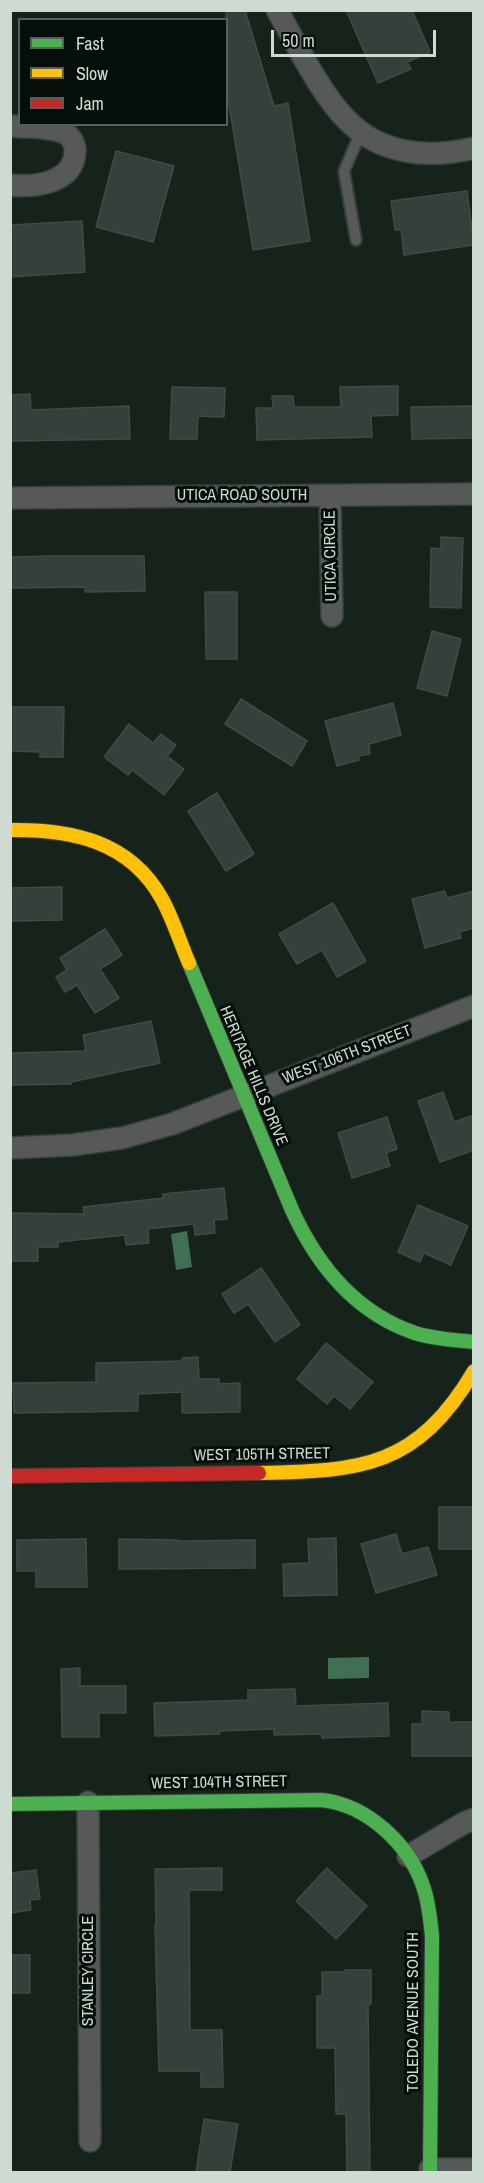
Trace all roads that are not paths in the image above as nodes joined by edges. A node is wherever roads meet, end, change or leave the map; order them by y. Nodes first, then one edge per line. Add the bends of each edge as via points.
1 (277, 10) edge
2 (10, 126) edge
3 (362, 132) junction
4 (474, 148) edge
5 (10, 185) edge
6 (356, 240) dead end
7 (474, 494) edge
8 (330, 496) junction
9 (10, 498) edge
10 (332, 616) dead end
11 (10, 830) edge
12 (474, 1006) edge
13 (244, 1095) junction
14 (10, 1148) edge
15 (474, 1342) edge
16 (474, 1371) edge
17 (10, 1476) edge
18 (88, 1802) junction
19 (10, 1804) edge
20 (474, 1819) edge
21 (408, 1856) junction
22 (90, 2141) dead end
23 (474, 2169) edge
24 (430, 2171) edge

1 - 3 street via 328,96 346,120
2 - 5 street via 68,135 75,145 75,159 66,175 50,183
3 - 4 street via 398,151 428,155
3 - 6 lane via 344,171
7 - 8 street, UTICA ROAD SOUTH
8 - 9 street, UTICA ROAD SOUTH
8 - 10 street, UTICA CIRCLE
11 - 13 street, HERITAGE HILLS DRIVE via 76,834 106,845 132,862 154,884
12 - 13 street, WEST 106TH STREET
13 - 14 street, WEST 106TH STREET via 172,1124 122,1138
13 - 15 street, HERITAGE HILLS DRIVE via 314,1253 340,1286 372,1311 408,1330
16 - 17 street, WEST 105TH STREET via 444,1417 418,1440 388,1458 356,1468 322,1472
18 - 19 street, WEST 104TH STREET
18 - 21 street, WEST 104TH STREET via 328,1800 358,1811 386,1831
18 - 22 street, STANLEY CIRCLE
20 - 21 street
21 - 24 street, TOLEDO AVENUE SOUTH via 422,1882 432,1936
23 - 24 street

